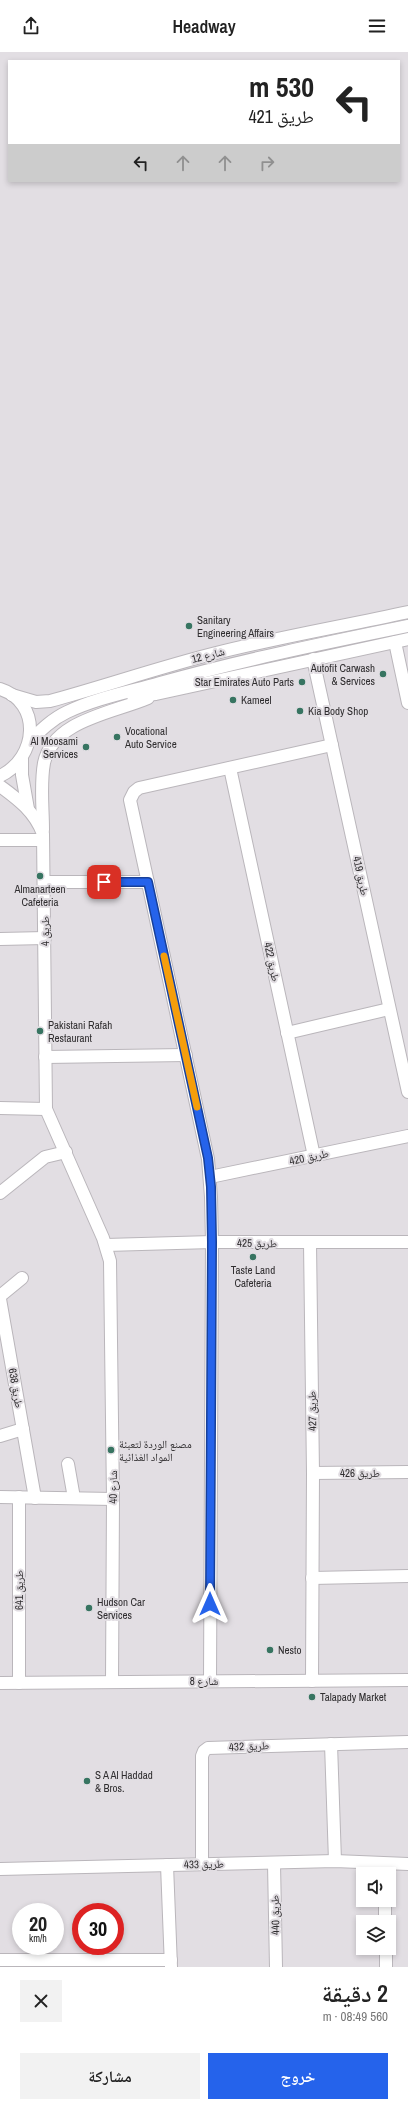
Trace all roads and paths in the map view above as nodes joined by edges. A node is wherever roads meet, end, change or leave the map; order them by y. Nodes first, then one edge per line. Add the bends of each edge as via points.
1 (408, 612) edge
2 (408, 626) edge
3 (408, 639) edge
4 (395, 642) junction
5 (313, 659) junction
6 (0, 690) edge
7 (156, 694) junction
8 (12, 695) junction
9 (115, 696) junction
10 (408, 703) edge
11 (29, 742) junction
12 (332, 745) junction
13 (22, 759) junction
14 (230, 768) junction
15 (0, 776) edge
16 (0, 786) edge
17 (28, 808) junction
18 (43, 837) junction
19 (0, 840) edge
20 (45, 882) junction
21 (148, 882) junction
22 (45, 938) junction
23 (0, 939) edge
24 (389, 1009) junction
25 (287, 1033) junction
26 (186, 1055) junction
27 (45, 1057) junction
28 (408, 1092) edge
29 (0, 1108) edge
30 (46, 1110) junction
31 (55, 1132) junction
32 (408, 1136) edge
33 (66, 1152) junction
34 (314, 1156) junction
35 (45, 1157) junction
36 (210, 1177) junction
37 (0, 1193) edge
38 (212, 1242) junction
39 (408, 1242) edge
40 (310, 1243) junction
41 (106, 1245) junction
42 (22, 1278) dead end
43 (0, 1296) edge
44 (0, 1299) edge
45 (23, 1429) junction
46 (0, 1436) edge
47 (68, 1464) dead end
48 (408, 1472) edge
49 (313, 1473) junction
50 (0, 1497) edge
51 (19, 1498) junction
52 (35, 1498) junction
53 (74, 1498) junction
54 (113, 1498) junction
55 (408, 1576) edge
56 (312, 1578) junction
57 (408, 1680) edge
58 (210, 1681) junction
59 (312, 1681) junction
60 (112, 1682) junction
61 (0, 1683) edge
62 (19, 1683) junction
63 (408, 1742) edge
64 (331, 1744) junction
65 (335, 1862) junction
66 (202, 1864) junction
67 (274, 1864) junction
68 (408, 1864) edge
69 (167, 1865) junction
70 (371, 1867) edge
71 (395, 1867) edge
72 (0, 1869) edge
73 (386, 1955) edge
74 (0, 1960) edge
75 (171, 1963) edge
76 (276, 1967) edge
77 (386, 1967) edge

1 - 8 street, شارع 12 via 217,652 50,701 36,702
2 - 9 street, شارع 12 via 234,664
3 - 4 street
4 - 5 street
4 - 10 street
5 - 7 street
5 - 12 street, طريق 419
6 - 8 street, شارع 12
7 - 9 street
7 - 18 street via 72,726 60,735 44,762
8 - 11 street via 27,716
9 - 11 street, شارع 12 via 67,712
11 - 13 street
12 - 14 street
12 - 24 street, طريق 419
13 - 15 street via 13,769
13 - 17 street
14 - 21 street via 139,788 134,792 130,800
14 - 25 street, طريق 422
16 - 17 street
17 - 18 street, طريق 4 via 36,819
18 - 19 street
18 - 20 street, طريق 4
20 - 21 street
20 - 22 street, طريق 4
21 - 26 street
22 - 23 street
22 - 27 street, طريق 4
24 - 25 street
24 - 28 street, طريق 419
25 - 34 street, طريق 422
26 - 27 street
26 - 36 street
27 - 30 street, طريق 4
29 - 30 street
30 - 31 street, طريق 4
31 - 33 street, طريق 4
31 - 35 street
32 - 34 street, طريق 420
33 - 35 street
33 - 41 street, طريق 4
34 - 36 street, طريق 420
35 - 37 street
36 - 38 street
38 - 40 street, طريق 425
38 - 41 street, طريق 425
38 - 58 street
39 - 40 street, طريق 425
40 - 49 street, طريق 427
41 - 54 street, شارع 40 via 110,1261
42 - 43 street
44 - 45 street, طريق 638
45 - 46 street
45 - 52 street, طريق 638
47 - 53 street
48 - 49 street, طريق 426
49 - 56 street, طريق 427
50 - 51 street
51 - 52 street
51 - 62 street, طريق 641
52 - 53 street
53 - 54 street
54 - 60 street, شارع 40
55 - 56 street
56 - 59 street, طريق 427
57 - 59 street, شارع 8
58 - 59 street, شارع 8
58 - 60 street, شارع 8
60 - 62 street, شارع 8
61 - 62 street, شارع 8
63 - 64 street, طريق 432
64 - 65 street
64 - 66 street, طريق 432 via 208,1748 204,1751
65 - 67 street, طريق 433
65 - 70 street, طريق 433
66 - 67 street, طريق 433
66 - 69 street, طريق 433
67 - 76 street, طريق 440
68 - 71 street, طريق 433
69 - 72 street, طريق 433
69 - 75 street
73 - 77 street
74 - 75 street

